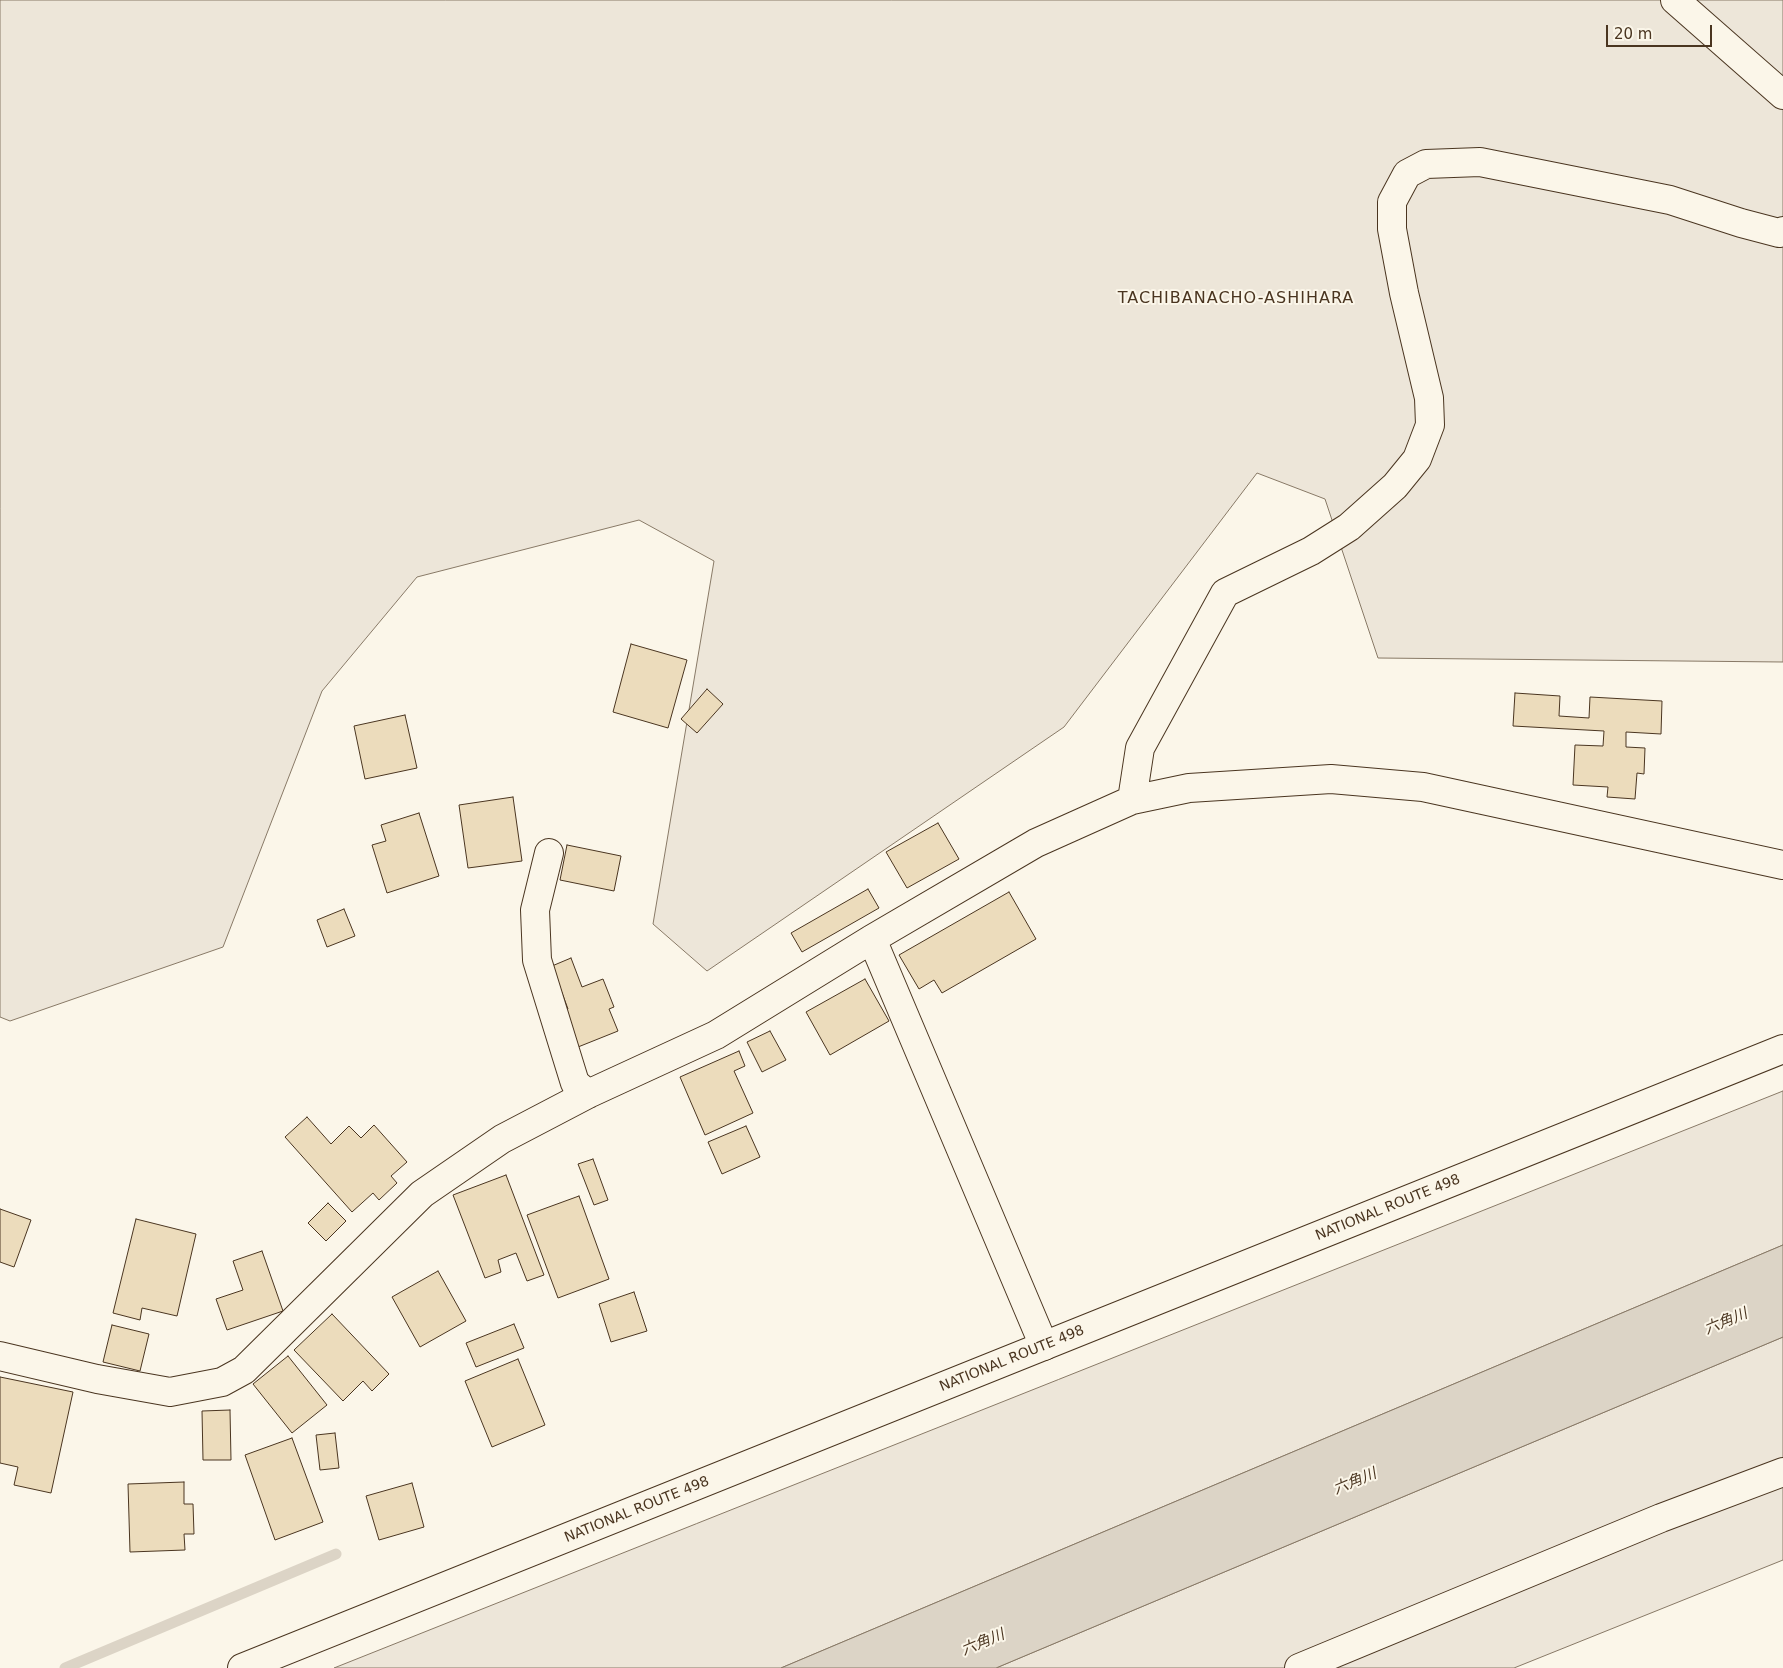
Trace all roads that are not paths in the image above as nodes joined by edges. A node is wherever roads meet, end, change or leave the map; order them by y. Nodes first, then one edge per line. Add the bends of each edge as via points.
1 (1675, 0) edge
2 (1783, 95) edge
3 (1783, 231) edge
4 (1132, 800) junction
5 (549, 853) dead end
6 (1783, 866) edge
7 (872, 939) junction
8 (1783, 1049) edge
9 (588, 1094) junction
10 (1044, 1346) junction
11 (0, 1356) edge
12 (1783, 1472) edge
13 (242, 1668) edge
14 (1299, 1668) edge

1 - 2 main road
3 - 4 main road via 1779,233 1741,223 1670,200 1480,162 1426,164 1407,174 1392,202 1392,229 1429,398 1430,425 1417,459 1395,486 1349,527 1311,551 1226,594 1140,748
4 - 6 main road via 1189,788 1331,779 1423,787
4 - 7 main road via 1036,843
5 - 9 main road via 535,910 537,960 575,1083
7 - 9 main road via 716,1035
7 - 10 main road
8 - 10 main road, NATIONAL ROUTE 498
9 - 11 main road via 502,1139 422,1194 244,1370 222,1382 170,1392
10 - 13 main road, NATIONAL ROUTE 498
12 - 14 main road via 1661,1518

